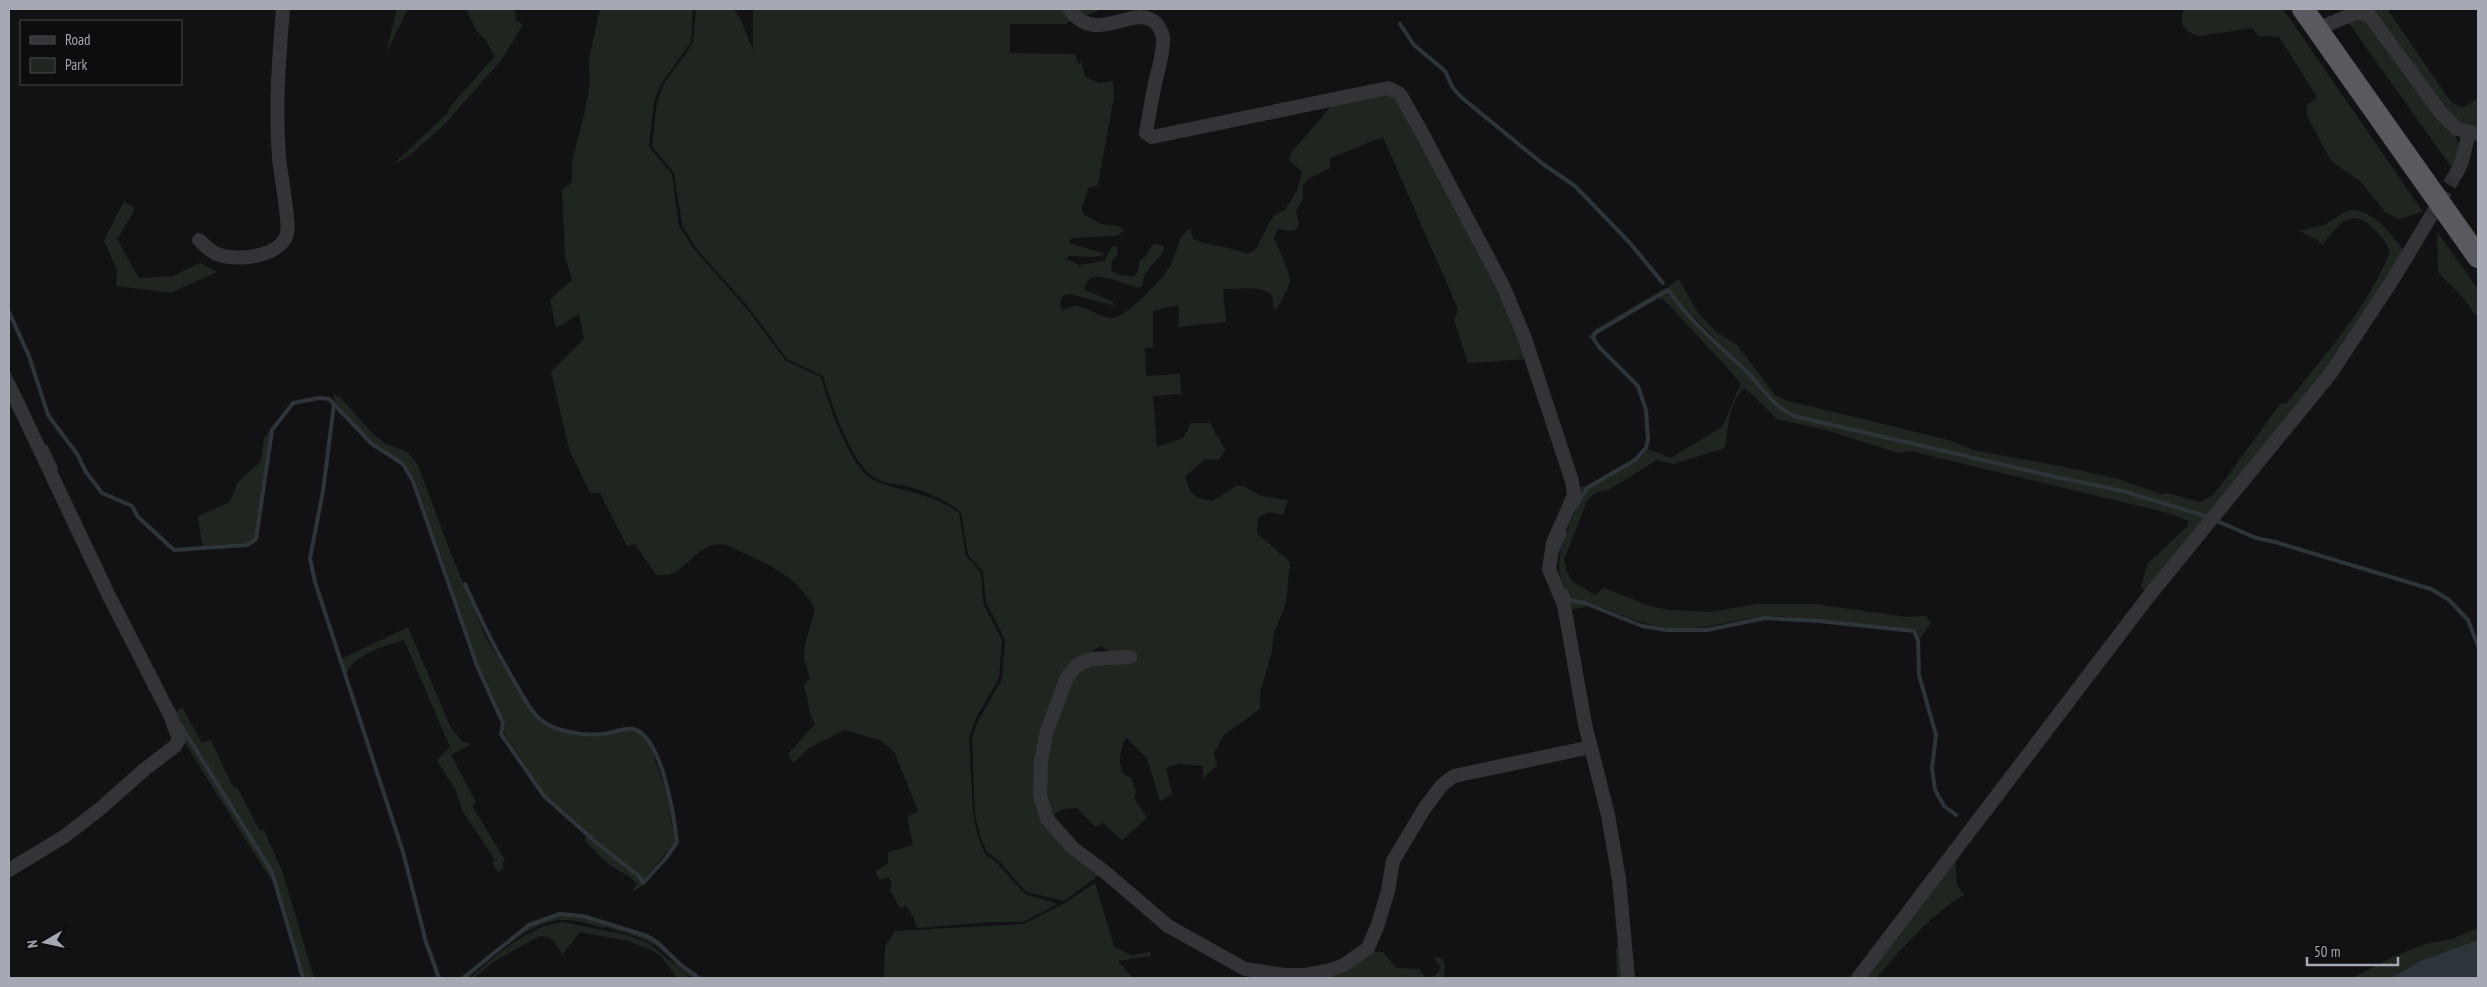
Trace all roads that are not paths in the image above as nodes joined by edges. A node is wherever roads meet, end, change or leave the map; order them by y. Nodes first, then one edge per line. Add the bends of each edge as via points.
1 (283, 9) edge
2 (1069, 9) edge
3 (2303, 9) edge
4 (2317, 29) junction
5 (2474, 133) edge
6 (2457, 172) tunnel mouth
7 (2428, 221) tunnel mouth
8 (199, 240) dead end
9 (2478, 257) edge
10 (9, 385) edge
11 (1130, 657) dead end
12 (1590, 747) junction
13 (9, 870) edge
14 (1628, 978) edge
15 (1858, 978) edge

1 - 8 street via 276,103 287,232 281,244 268,252 234,258 216,254
2 - 12 street via 1085,24 1109,24 1138,16 1158,24 1163,36 1161,60 1146,133 1152,137 1370,90 1388,88 1400,94 1503,286 1524,336 1572,481 1574,495 1553,543 1549,569 1564,604
3 - 4 highway
4 - 5 street via 2358,12 2370,16 2442,113 2457,129
4 - 9 highway
5 - 6 street
7 - 15 street via 2331,373 2148,597
10 - 13 street via 179,739 176,746 65,836
11 - 12 street via 1091,659 1077,665 1067,677 1047,731 1041,761 1040,796 1047,818 1074,848 1168,926 1235,964 1252,970 1306,975 1344,965 1368,948 1388,891 1393,861 1430,801 1454,776
12 - 14 street via 1608,815 1619,879

